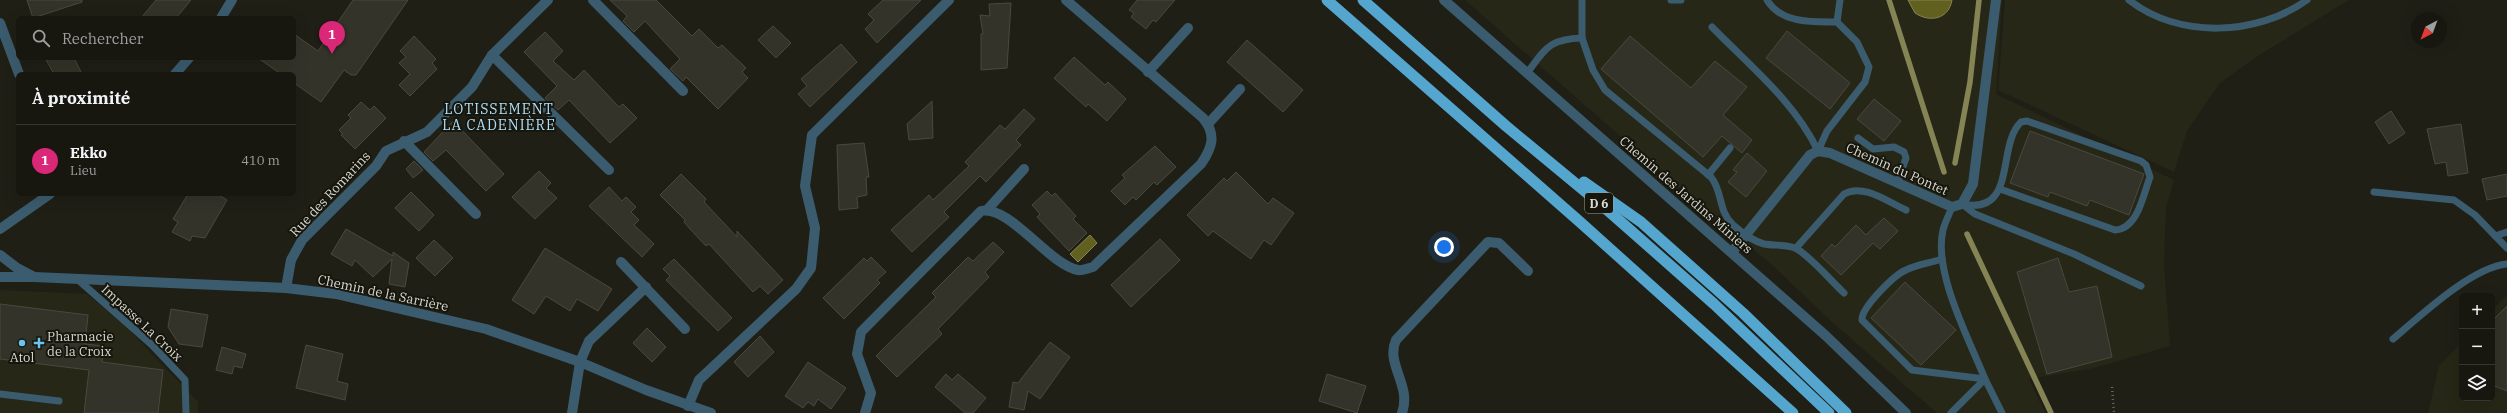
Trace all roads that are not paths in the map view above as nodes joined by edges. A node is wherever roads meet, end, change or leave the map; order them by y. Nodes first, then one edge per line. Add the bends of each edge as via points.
1 (232, 0) edge
2 (548, 0) edge
3 (593, 0) edge
4 (949, 0) edge
5 (1066, 0) edge
6 (1327, 0) edge
7 (1363, 0) edge
8 (1444, 0) edge
9 (1582, 0) edge
10 (1671, 0) edge
11 (1681, 0) edge
12 (1767, 0) edge
13 (1840, 0) edge
14 (1996, 0) edge
15 (2129, 0) edge
16 (2308, 0) edge
17 (222, 16) edge
18 (1837, 22) junction
19 (0, 23) edge
20 (1712, 27) dead end
21 (1188, 28) dead end
22 (1582, 38) junction
23 (492, 55) junction
24 (187, 60) edge
25 (18, 72) edge
26 (177, 72) edge
27 (1148, 72) junction
28 (1527, 73) junction
29 (1240, 89) dead end
30 (682, 91) dead end
31 (1208, 124) junction
32 (1506, 126) junction
33 (1858, 138) dead end
34 (404, 141) junction
35 (1730, 148) dead end
36 (1818, 151) junction
37 (609, 170) dead end
38 (1024, 170) dead end
39 (1708, 175) junction
40 (1897, 183) junction
41 (2000, 189) junction
42 (2374, 192) dead end
43 (47, 196) edge
44 (1962, 204) junction
45 (1952, 207) junction
46 (986, 210) junction
47 (1906, 210) dead end
48 (476, 214) dead end
49 (0, 229) edge
50 (2507, 232) edge
51 (1746, 234) junction
52 (2495, 236) junction
53 (1796, 248) junction
54 (2507, 248) edge
55 (1732, 252) junction
56 (0, 255) edge
57 (1942, 259) junction
58 (621, 262) dead end
59 (2507, 264) edge
60 (1528, 270) dead end
61 (0, 277) edge
62 (34, 277) junction
63 (76, 278) junction
64 (2141, 286) dead end
65 (646, 287) junction
66 (286, 288) junction
67 (1844, 293) dead end
68 (685, 329) dead end
69 (2393, 339) dead end
70 (580, 362) junction
71 (1985, 379) junction
72 (0, 394) edge
73 (59, 401) dead end
74 (688, 406) junction
75 (186, 413) edge
76 (572, 413) edge
77 (711, 413) edge
78 (865, 413) edge
79 (1402, 413) edge
80 (1793, 413) edge
81 (1829, 413) edge
82 (1846, 413) edge
83 (1906, 413) edge
84 (1952, 413) edge
85 (2002, 413) edge

1 - 17 street
2 - 23 street, Rue des Romarins
3 - 30 street
4 - 74 street via 812,135 805,186 815,228 811,268 796,289 699,380
5 - 27 street
6 - 80 highway, D 6
7 - 32 highway, D 6
8 - 28 street, Chemin des Jardins Miniers
9 - 22 lane
10 - 11 lane
12 - 18 lane via 1783,15 1802,21
13 - 18 lane
14 - 44 street, Chemin du Pontet via 1973,184
15 - 16 lane via 2154,15 2183,25 2205,28 2241,26 2275,19
18 - 36 lane via 1857,42 1869,68 1865,82 1827,131
19 - 25 street
20 - 36 lane via 1784,100 1810,134
21 - 27 street
22 - 28 lane via 1562,39 1550,45
22 - 39 lane via 1592,70 1605,90
23 - 34 street, Rue des Romarins via 472,87 427,132
23 - 37 street
24 - 26 street
27 - 31 street
28 - 55 street, Chemin des Jardins Miniers
29 - 31 street
31 - 46 street via 1212,149 1201,164 1093,267 1079,270 1062,264 1017,226 993,211
32 - 81 highway, D 6 via 1604,207 1714,304
32 - 82 highway via 1641,222 1743,313
33 - 40 lane via 1873,149 1894,146 1904,152 1906,158
34 - 48 street
34 - 66 street, Rue des Romarins via 386,151 376,166 302,240 292,260
35 - 39 lane
36 - 40 street, Chemin du Pontet via 1830,153
36 - 51 street via 1810,155
38 - 46 street
39 - 51 lane via 1718,185 1722,212 1732,224
40 - 45 street, Chemin du Pontet
41 - 41 lane via 2014,132 2021,122 2027,121 2141,161 2150,176 2132,222 2122,230 2115,230
41 - 44 lane via 1989,201 1978,205
42 - 52 lane via 2454,200 2475,215
43 - 49 street
44 - 45 street, Chemin du Pontet
44 - 64 lane via 1975,214 2074,254
45 - 57 lane via 1943,231
46 - 78 street via 976,216 861,332 857,354 871,393
47 - 53 lane via 1861,189 1852,190 1844,194
50 - 52 lane
51 - 53 lane via 1764,244
51 - 55 street
52 - 54 lane
53 - 67 lane
55 - 83 street, Chemin des Jardins Miniers via 1825,335
56 - 62 street
57 - 71 lane via 1946,280
57 - 71 lane via 1899,273 1865,308 1862,320 1912,370
58 - 65 street
59 - 69 lane via 2484,271 2454,290
60 - 79 street via 1499,244 1488,242 1396,340 1392,354 1404,386
61 - 62 street, Chemin de la Sarrière
62 - 63 street, Chemin de la Sarrière
63 - 66 street, Chemin de la Sarrière
63 - 75 lane, Impasse La Croix via 152,345 185,380
65 - 68 street
65 - 70 street via 589,341
66 - 70 street, Chemin de la Sarrière via 336,294 486,329
70 - 74 street, Chemin de la Sarrière
70 - 76 street
71 - 84 lane
71 - 85 lane
72 - 73 lane
74 - 77 street, Chemin de la Sarrière

